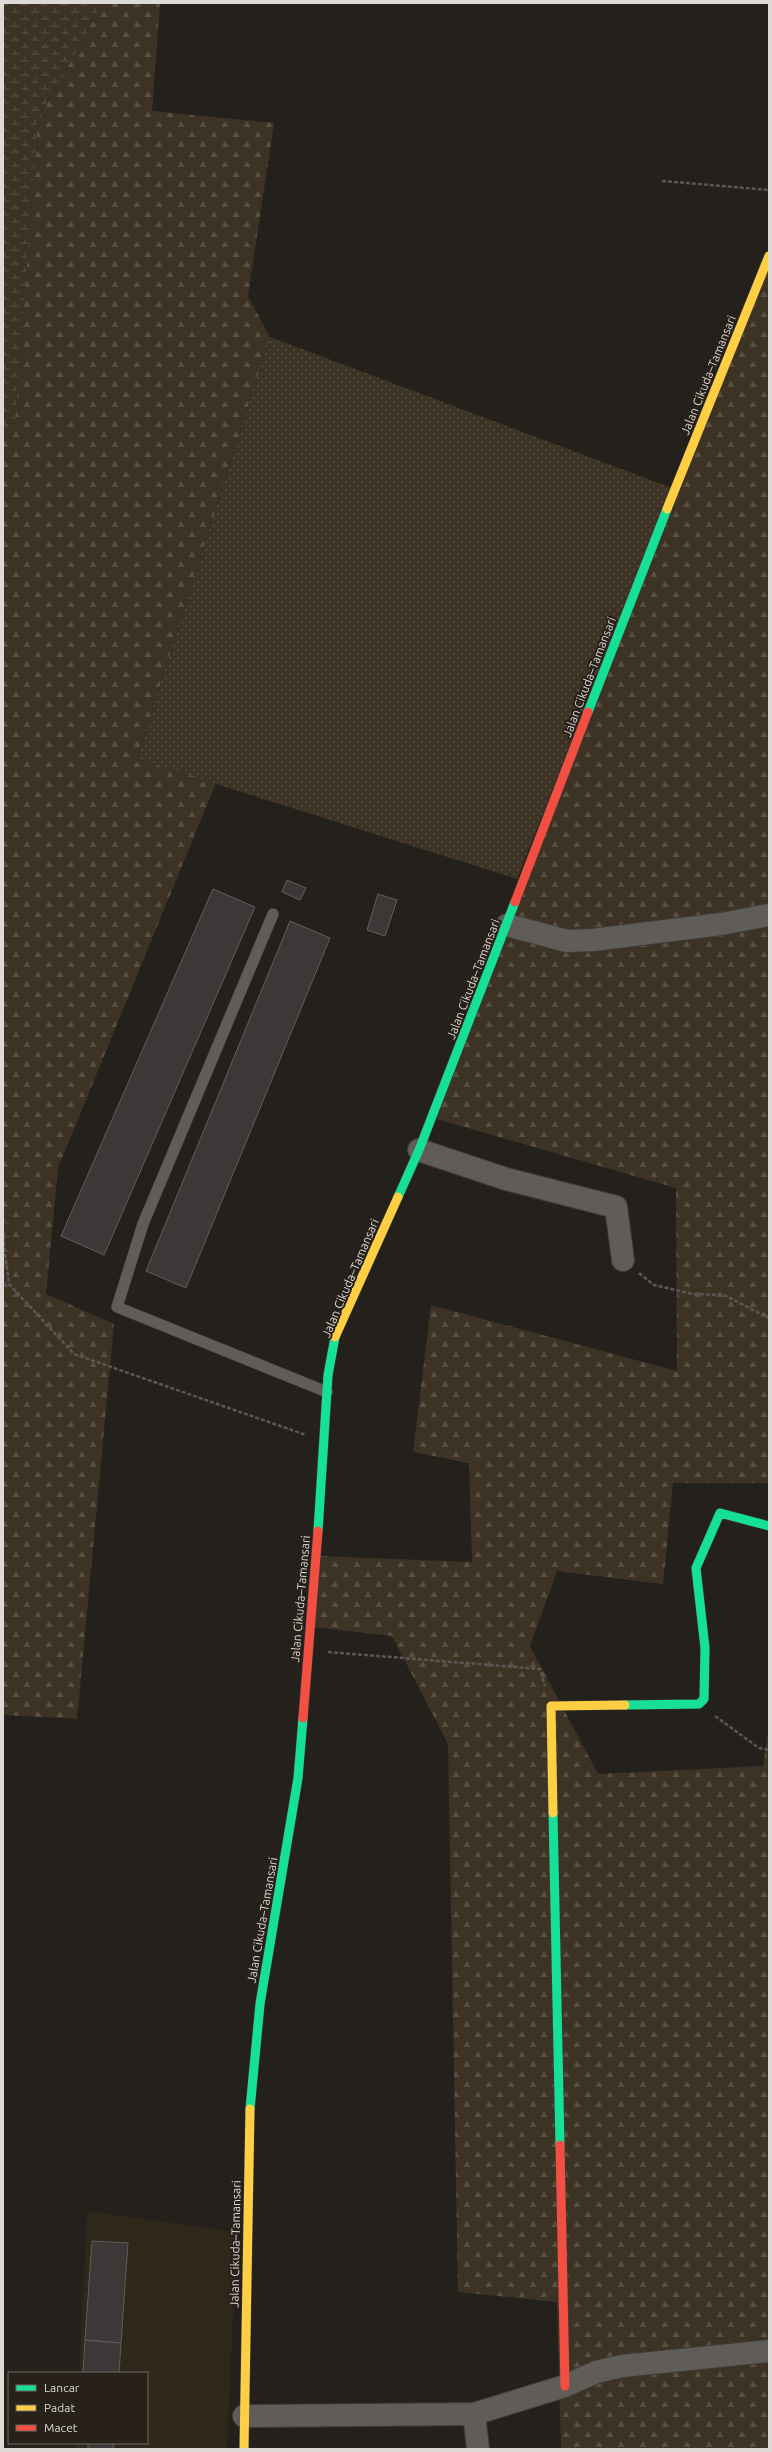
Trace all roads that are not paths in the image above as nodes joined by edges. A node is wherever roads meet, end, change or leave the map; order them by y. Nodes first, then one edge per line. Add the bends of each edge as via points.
1 (769, 256) edge
2 (273, 914) dead end
3 (769, 915) edge
4 (507, 925) junction
5 (419, 1150) junction
6 (623, 1260) road end
7 (327, 1392) junction
8 (769, 1526) edge
9 (769, 2351) edge
10 (565, 2386) junction
11 (474, 2414) junction
12 (244, 2416) junction
13 (244, 2449) edge
14 (478, 2449) edge

1 - 4 street, Jalan Cikuda–Tamansari via 652,546
2 - 7 lane via 143,1224 117,1307
3 - 4 street via 721,924 593,940 568,940
4 - 5 street, Jalan Cikuda–Tamansari
5 - 6 street via 506,1179 616,1207
5 - 7 street, Jalan Cikuda–Tamansari via 334,1340
7 - 12 street, Jalan Cikuda–Tamansari via 298,1778 260,2004 249,2122
8 - 10 street via 720,1513 696,1568 705,1648 704,1699 699,1704 551,1706
9 - 10 street via 622,2366 596,2372
10 - 11 street
11 - 12 street
11 - 14 street
12 - 13 street, Jalan Cikuda–Tamansari

